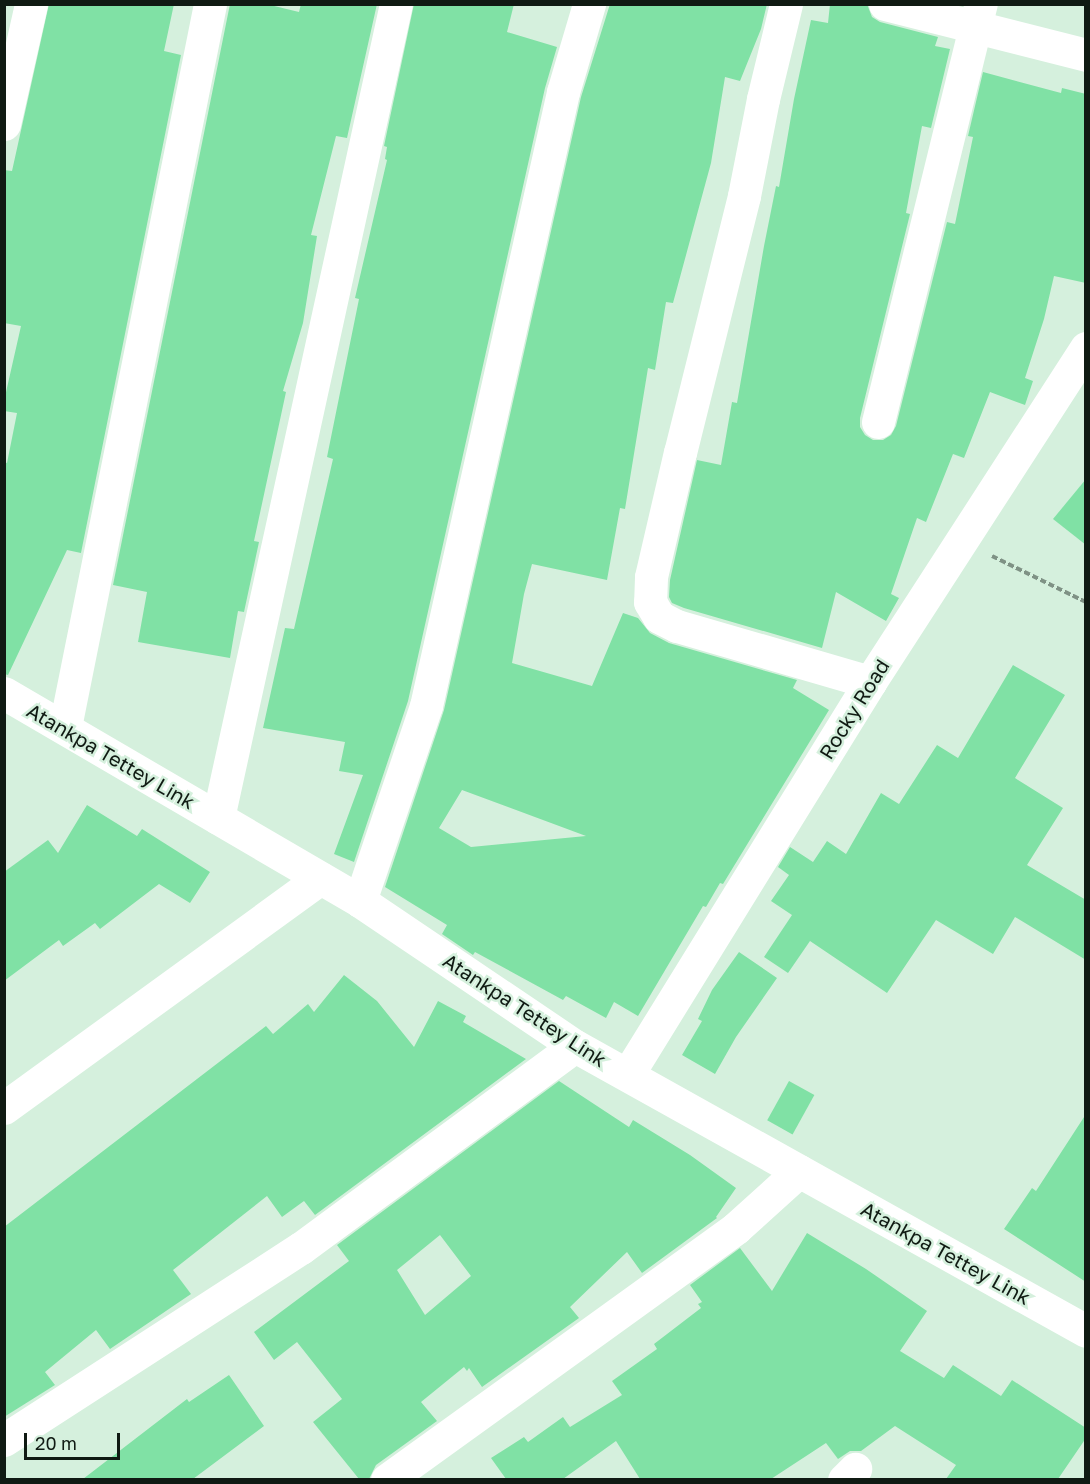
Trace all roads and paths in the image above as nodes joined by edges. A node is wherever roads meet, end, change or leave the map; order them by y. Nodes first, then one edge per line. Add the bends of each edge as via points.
1 (31, 4) edge
2 (210, 4) edge
3 (396, 4) edge
4 (589, 4) edge
5 (786, 4) edge
6 (885, 4) edge
7 (978, 15) edge
8 (1086, 55) edge
9 (4, 124) edge
10 (1086, 348) edge
11 (878, 422) dead end
12 (961, 542) junction
13 (1086, 602) edge
14 (870, 682) junction
15 (5, 694) edge
16 (65, 727) junction
17 (218, 818) junction
18 (320, 878) junction
19 (360, 900) junction
20 (576, 1046) junction
21 (628, 1074) junction
22 (4, 1108) edge
23 (799, 1172) junction
24 (1086, 1331) edge
25 (4, 1440) edge
26 (387, 1479) edge

1 - 9 street
2 - 16 street
3 - 17 street
4 - 19 street via 563,92 426,706
5 - 14 street via 744,196 651,578 650,602 659,617 676,626
6 - 7 street
7 - 8 street
7 - 11 street
10 - 12 street, Rocky Road
12 - 13 path
12 - 14 street, Rocky Road
14 - 21 street, Rocky Road
15 - 16 street, Atankpa Tettey Link
16 - 17 street, Atankpa Tettey Link
17 - 18 street, Atankpa Tettey Link
18 - 19 street, Atankpa Tettey Link
18 - 22 street
19 - 20 street, Atankpa Tettey Link
20 - 21 street, Atankpa Tettey Link
20 - 25 street via 302,1248
21 - 23 street, Atankpa Tettey Link
23 - 24 street, Atankpa Tettey Link
23 - 26 street via 736,1228

